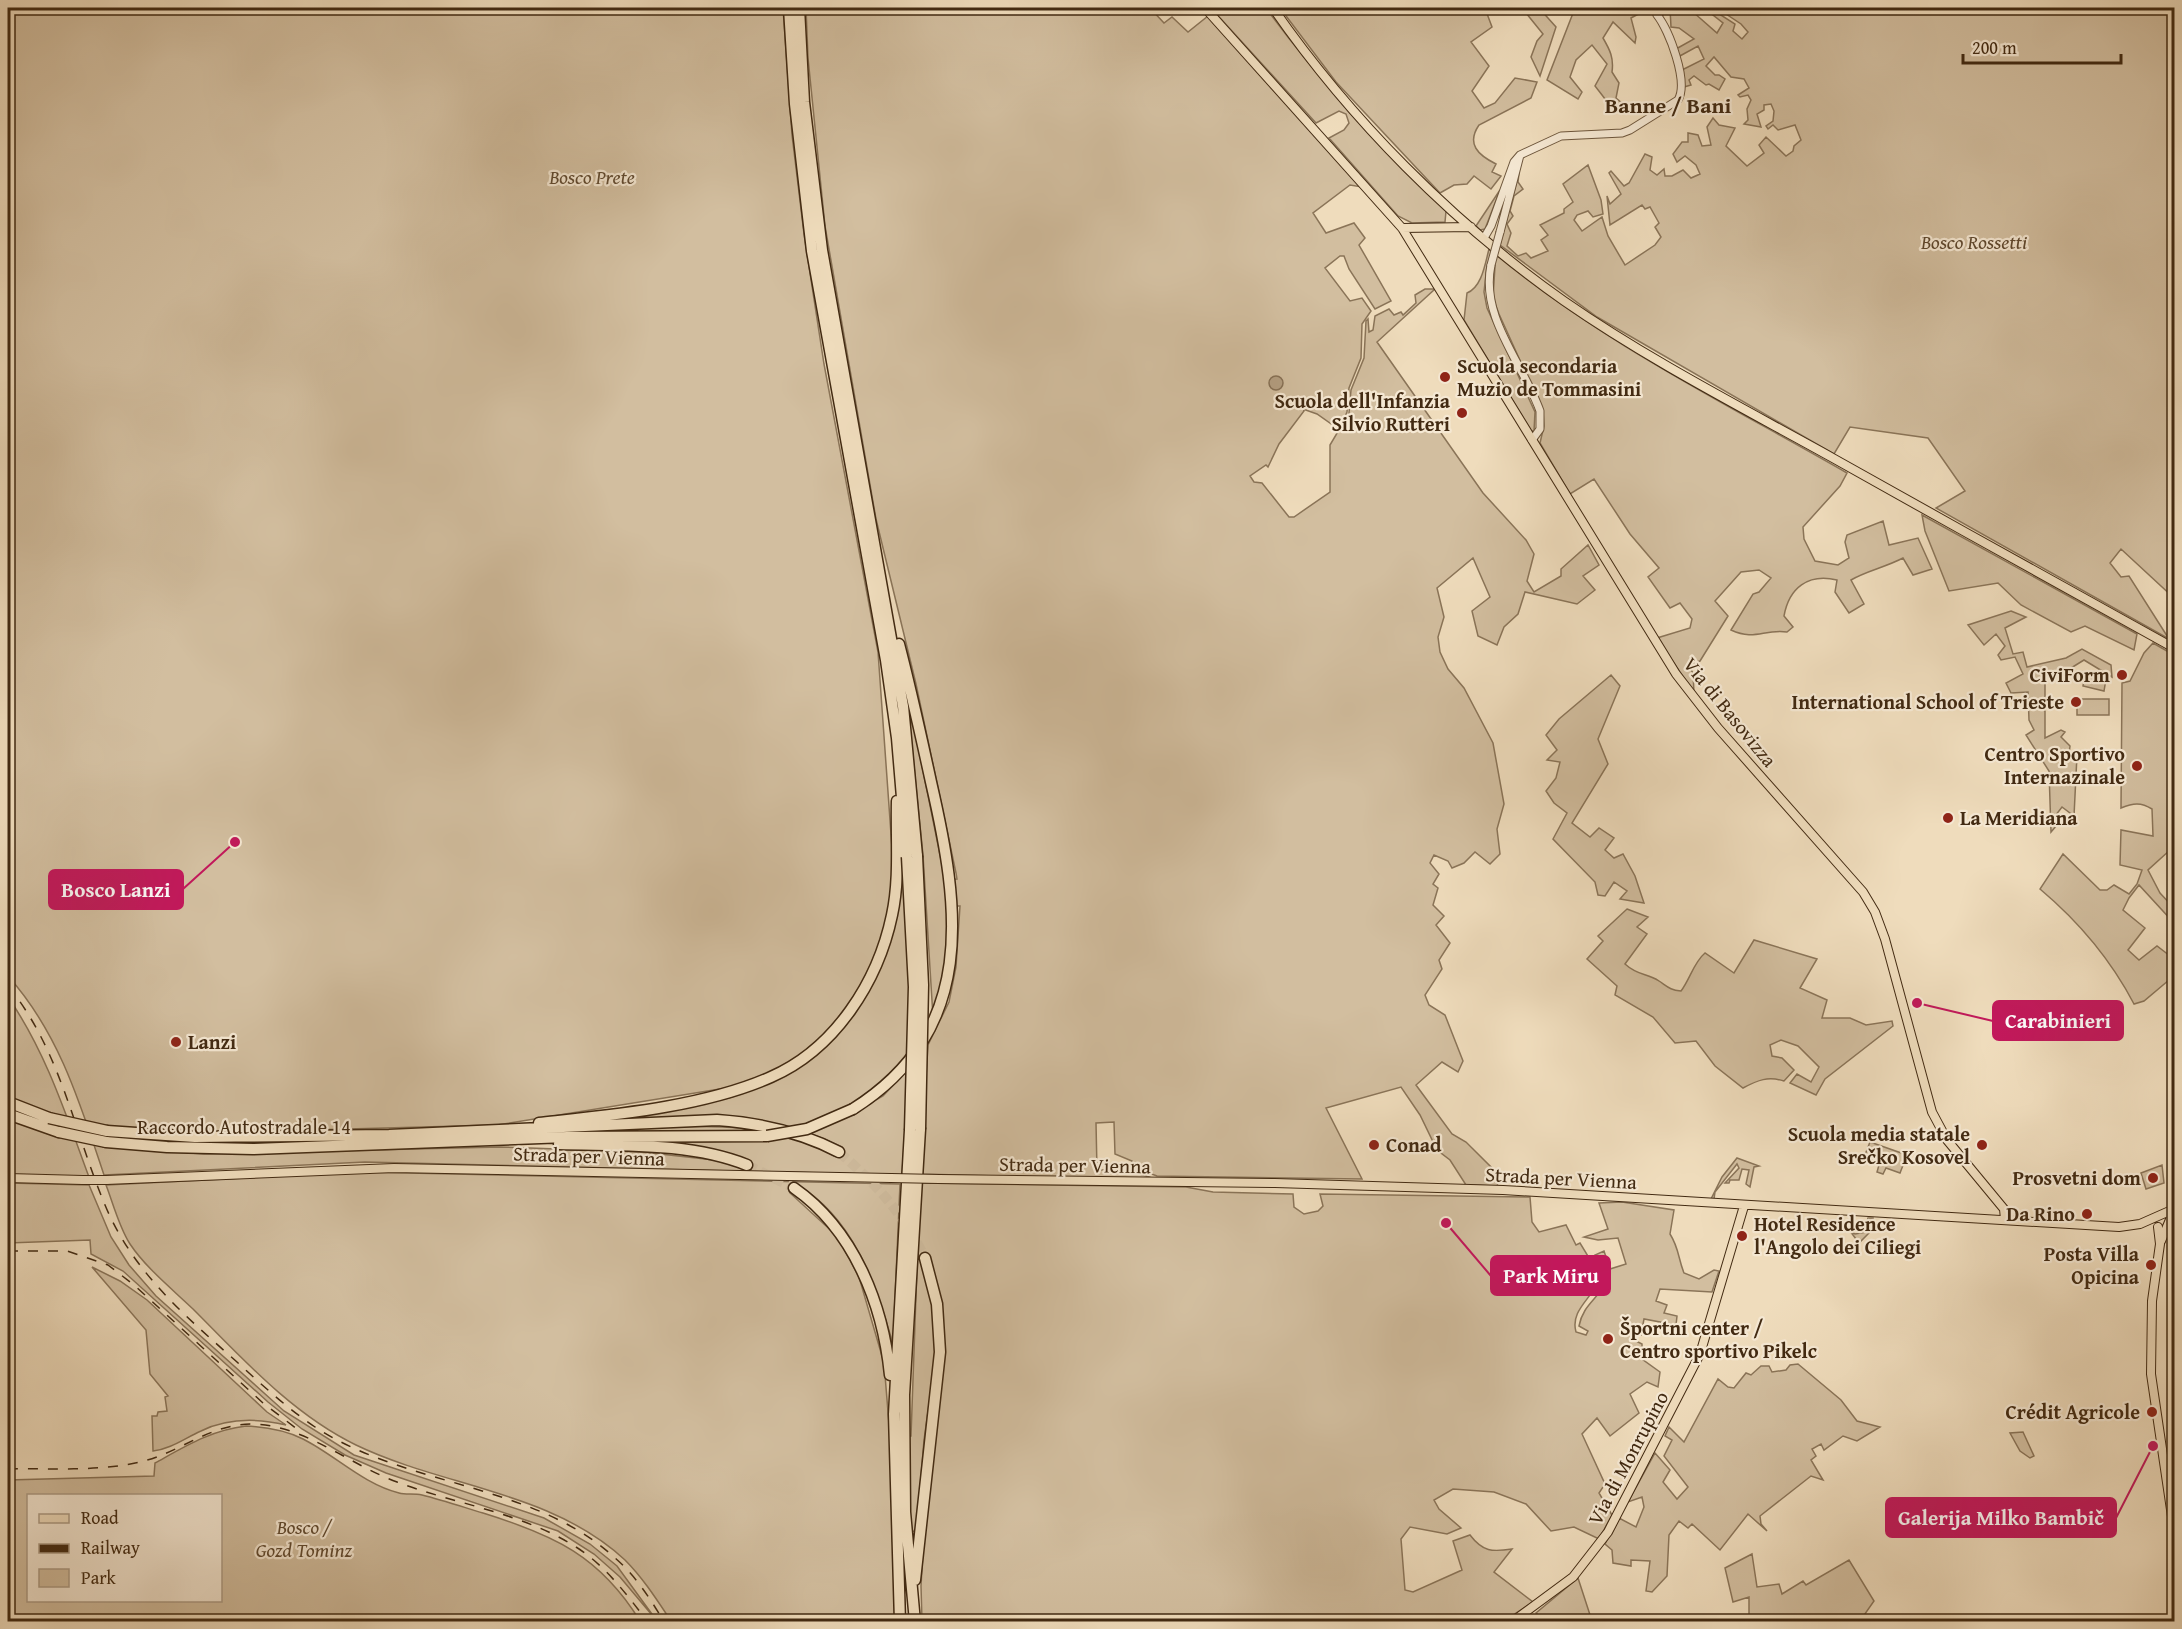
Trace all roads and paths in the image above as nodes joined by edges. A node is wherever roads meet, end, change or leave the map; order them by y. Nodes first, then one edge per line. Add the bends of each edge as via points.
1 (789, 8) edge
2 (800, 8) edge
3 (1205, 8) edge
4 (1273, 8) edge
5 (1665, 8) edge
6 (1520, 155) junction
7 (1471, 227) junction
8 (1402, 228) junction
9 (1484, 238) junction
10 (1532, 440) junction
11 (882, 582) junction
12 (2175, 648) edge
13 (900, 770) junction
14 (912, 856) junction
15 (8, 1102) edge
16 (8, 1114) edge
17 (915, 1130) junction
18 (106, 1137) junction
19 (488, 1138) junction
20 (839, 1152) tunnel mouth
21 (747, 1165) tunnel mouth
22 (8, 1178) edge
23 (794, 1188) tunnel mouth
24 (1744, 1206) junction
25 (2175, 1210) edge
26 (2005, 1219) junction
27 (2162, 1222) junction
28 (925, 1258) tunnel mouth
29 (894, 1414) junction
30 (899, 1436) junction
31 (2175, 1530) edge
32 (901, 1531) junction
33 (914, 1604) junction
34 (900, 1622) edge
35 (915, 1622) edge
36 (1512, 1622) edge

1 - 13 highway via 795,104 812,251 876,597
2 - 11 highway via 804,102 822,250
3 - 8 main road, Via di Basovizza
4 - 7 main road via 1315,66 1376,135
5 - 6 street via 1657,15 1669,34 1681,81 1682,94 1676,102 1622,133 1561,136
6 - 9 street
6 - 10 street, bridge via 1488,279 1491,306 1539,411 1539,429
7 - 8 main road
7 - 9 main road
8 - 10 main road, Via di Basovizza
9 - 12 main road via 1548,289 1616,335
10 - 26 main road, Via di Basovizza via 1696,703 1869,902 1885,939 1932,1112 1947,1140 2004,1209
11 - 14 highway via 903,706
11 - 19 highway, bridge via 937,808 950,880 953,941 949,972 940,1006 915,1055 894,1079 853,1109 807,1129 767,1136
13 - 14 highway
13 - 19 highway via 895,897 887,936 857,1000 836,1029 810,1053 771,1077 716,1095 608,1116 497,1127
14 - 17 highway, bridge via 924,986
15 - 18 highway, Raccordo Autostradale 14, bridge
16 - 18 highway, Raccordo Autostradale 14, bridge via 59,1132
17 - 29 highway
17 - 30 highway
18 - 19 highway, Raccordo Autostradale 14 via 405,1134
18 - 19 highway, Raccordo Autostradale 14 via 167,1147 253,1149
19 - 20 highway via 733,1121 803,1136
19 - 21 highway via 669,1149 711,1154
22 - 24 main road, Strada per Vienna, bridge via 106,1180 394,1168 1229,1182 1503,1190
23 - 29 highway via 830,1219 860,1268 886,1342
24 - 26 main road, Strada per Vienna
24 - 36 main road, Via di Monrupino via 1700,1354 1608,1533 1573,1577
25 - 27 main road, Strada per Vienna
26 - 27 main road, Strada per Vienna via 2109,1226
27 - 31 main road via 2152,1301 2151,1374
28 - 33 highway via 937,1304 940,1352
29 - 30 highway
30 - 32 highway
32 - 33 highway
32 - 34 highway
33 - 35 highway

